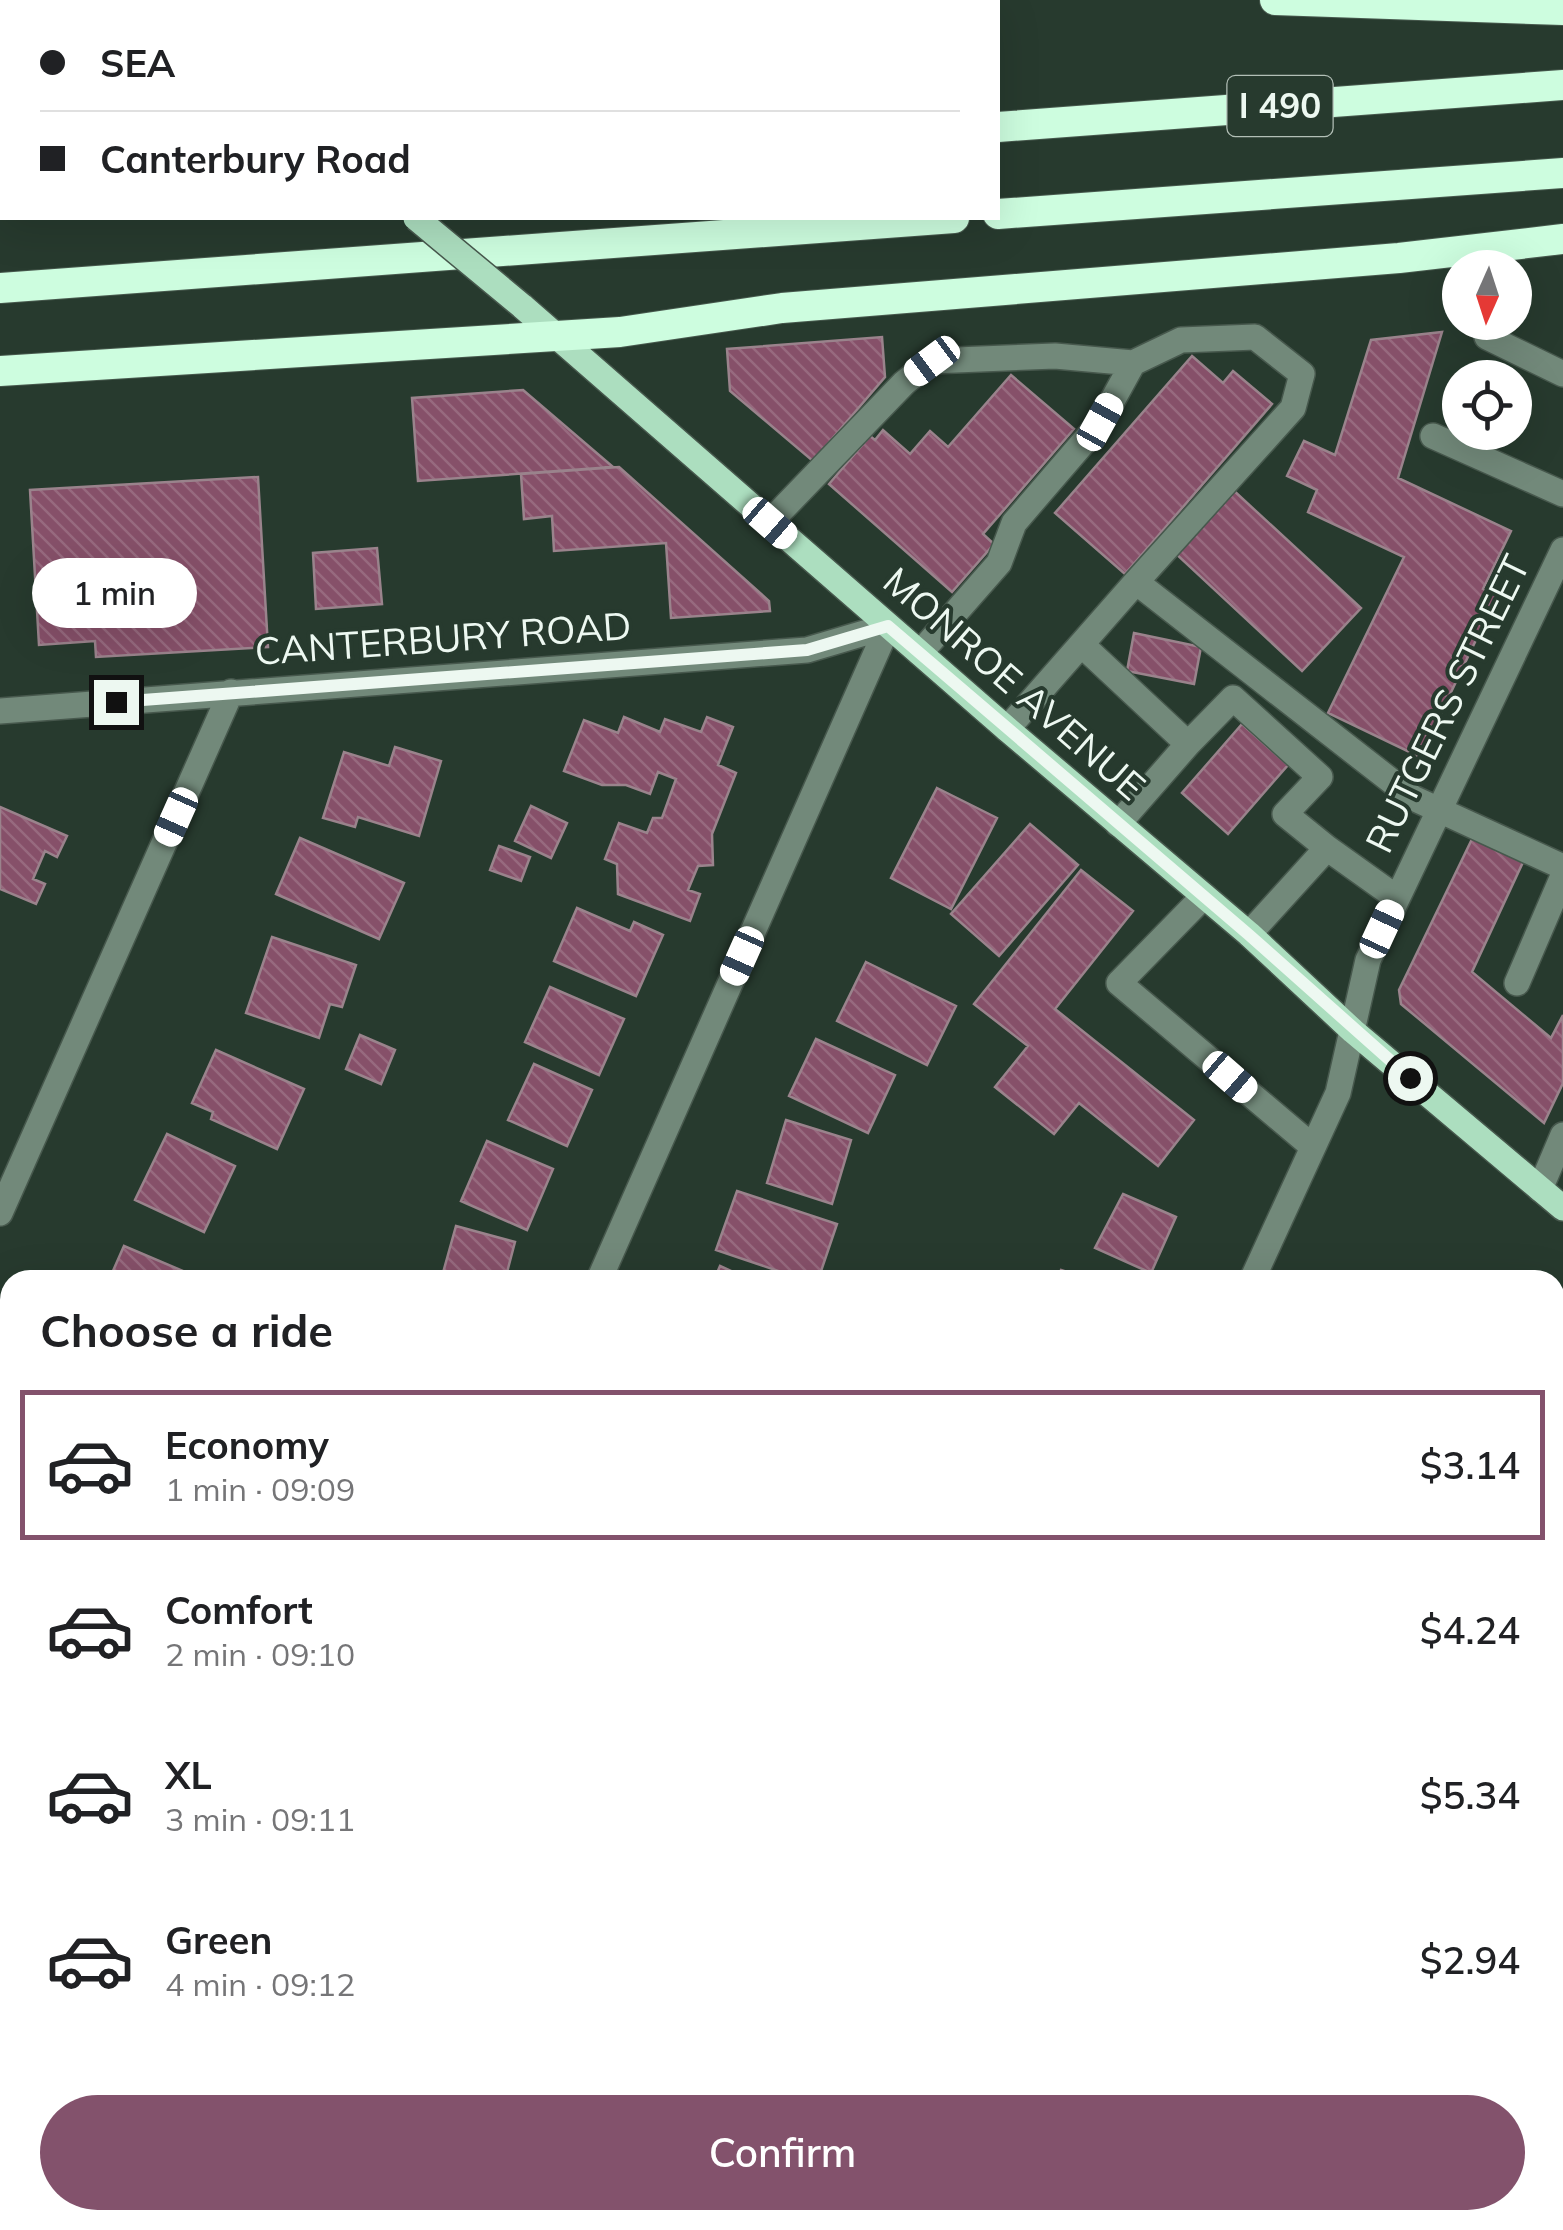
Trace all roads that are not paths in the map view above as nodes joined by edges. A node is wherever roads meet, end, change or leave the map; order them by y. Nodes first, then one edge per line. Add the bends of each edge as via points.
1 (1275, 0) edge
2 (1563, 10) edge
3 (1563, 85) edge
4 (1000, 127) edge
5 (1563, 172) edge
6 (1000, 214) edge
7 (418, 220) edge
8 (927, 220) edge
9 (1563, 238) edge
10 (0, 288) edge
11 (556, 335) junction
12 (1493, 340) edge
13 (1133, 363) junction
14 (0, 371) edge
15 (1563, 374) edge
16 (1433, 436) dead end
17 (1563, 494) edge
18 (770, 523) junction
19 (1563, 550) edge
20 (1136, 582) junction
21 (888, 626) junction
22 (1082, 645) junction
23 (920, 653) junction
24 (231, 692) junction
25 (0, 711) edge
26 (1007, 729) junction
27 (1188, 744) junction
28 (1438, 810) junction
29 (1118, 824) junction
30 (1327, 848) junction
31 (1563, 867) edge
32 (1563, 876) edge
33 (1204, 896) junction
34 (1397, 898) junction
35 (1248, 934) junction
36 (1517, 983) dead end
37 (1353, 1030) junction
38 (1563, 1135) edge
39 (1312, 1147) junction
40 (1540, 1189) junction
41 (1563, 1208) edge
42 (0, 1212) edge
43 (603, 1270) edge
44 (1257, 1270) edge

1 - 2 highway
3 - 4 highway, I 490
5 - 6 highway, I 490
7 - 11 main road, MONROE AVENUE, bridge
8 - 10 highway
9 - 11 highway via 1398,258 782,308
11 - 14 highway
11 - 18 main road, MONROE AVENUE
12 - 15 street
13 - 18 street via 1055,356 932,361
13 - 20 street via 1182,340 1255,337 1302,374 1293,408
13 - 23 street via 1100,422 1014,522 999,562
16 - 17 street
18 - 21 main road, MONROE AVENUE
19 - 28 street, RUTGERS STREET
20 - 22 street
20 - 28 street via 1413,798
21 - 23 main road, MONROE AVENUE
21 - 24 street, CANTERBURY ROAD via 807,650
21 - 43 street
22 - 26 street
22 - 27 street
23 - 26 main road, MONROE AVENUE
24 - 25 street, CANTERBURY ROAD
24 - 42 street
26 - 29 main road, MONROE AVENUE
27 - 29 street
27 - 30 street via 1233,698 1320,777 1285,814
28 - 31 street
28 - 34 street, RUTGERS STREET
29 - 33 main road, MONROE AVENUE
30 - 34 street
30 - 35 street
32 - 36 street
33 - 35 main road, MONROE AVENUE
33 - 39 street via 1119,983
34 - 37 street, RUTGERS STREET via 1368,960
35 - 37 main road, MONROE AVENUE
37 - 39 street, RUTGERS STREET via 1338,1093
37 - 40 main road, MONROE AVENUE
38 - 40 street
39 - 44 street, RUTGERS STREET
40 - 41 main road, MONROE AVENUE

